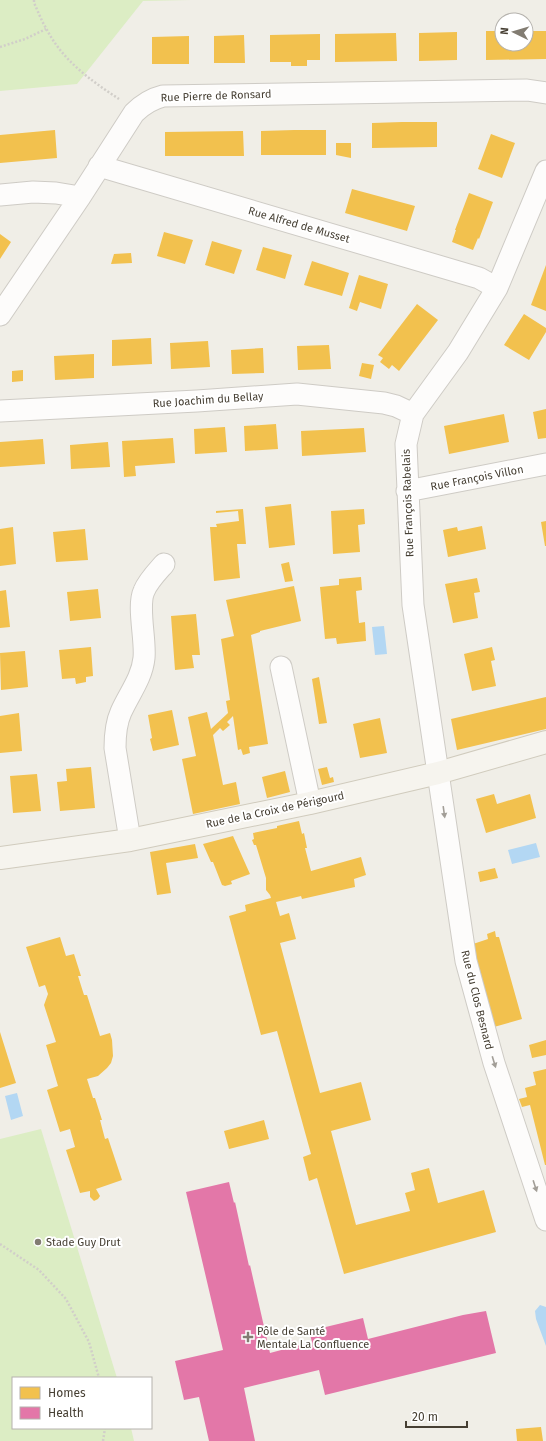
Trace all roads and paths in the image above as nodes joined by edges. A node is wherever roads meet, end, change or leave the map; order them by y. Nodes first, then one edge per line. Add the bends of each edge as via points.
1 (34, 0) edge
2 (46, 29) junction
3 (0, 47) edge
4 (546, 93) edge
5 (134, 113) junction
6 (99, 166) junction
7 (546, 171) edge
8 (0, 195) edge
9 (80, 197) junction
10 (496, 288) junction
11 (0, 315) edge
12 (0, 411) edge
13 (413, 414) junction
14 (546, 464) edge
15 (407, 491) junction
16 (164, 564) dead end
17 (281, 667) dead end
18 (546, 742) edge
19 (438, 773) junction
20 (310, 803) junction
21 (130, 840) junction
22 (0, 858) edge
23 (546, 1220) edge
24 (0, 1244) edge
25 (99, 1377) edge
26 (105, 1429) edge
27 (103, 1441) edge

1 - 2 path
2 - 3 path
2 - 5 path via 73,65 126,104
4 - 5 street, Rue Pierre de Ronsard via 527,90 163,96 152,99
5 - 6 street, Rue Pierre de Ronsard
6 - 9 street, Rue Pierre de Ronsard
6 - 10 street, Rue Alfred de Musset via 479,278
7 - 10 street, Rue François Rabelais
8 - 9 street via 33,192
9 - 11 street, Rue Pierre de Ronsard
10 - 13 street, Rue François Rabelais via 458,352
12 - 13 street, Rue Joachim du Bellay via 297,394 384,403
13 - 15 street, Rue François Rabelais via 406,444
14 - 15 street, Rue François Villon
15 - 19 street, Rue François Rabelais via 413,605
16 - 21 street via 143,591 141,601 144,658 135,685 120,713 115,736
17 - 20 street
18 - 19 street, Rue de la Croix de Périgourd
19 - 20 street, Rue de la Croix de Périgourd
19 -> 23 street, Rue du Clos Besnard via 466,961 494,1063
20 - 21 street, Rue de la Croix de Périgourd
21 - 22 street, Rue de la Croix de Périgourd
24 - 25 path via 39,1270 66,1299 89,1342
26 - 27 path

